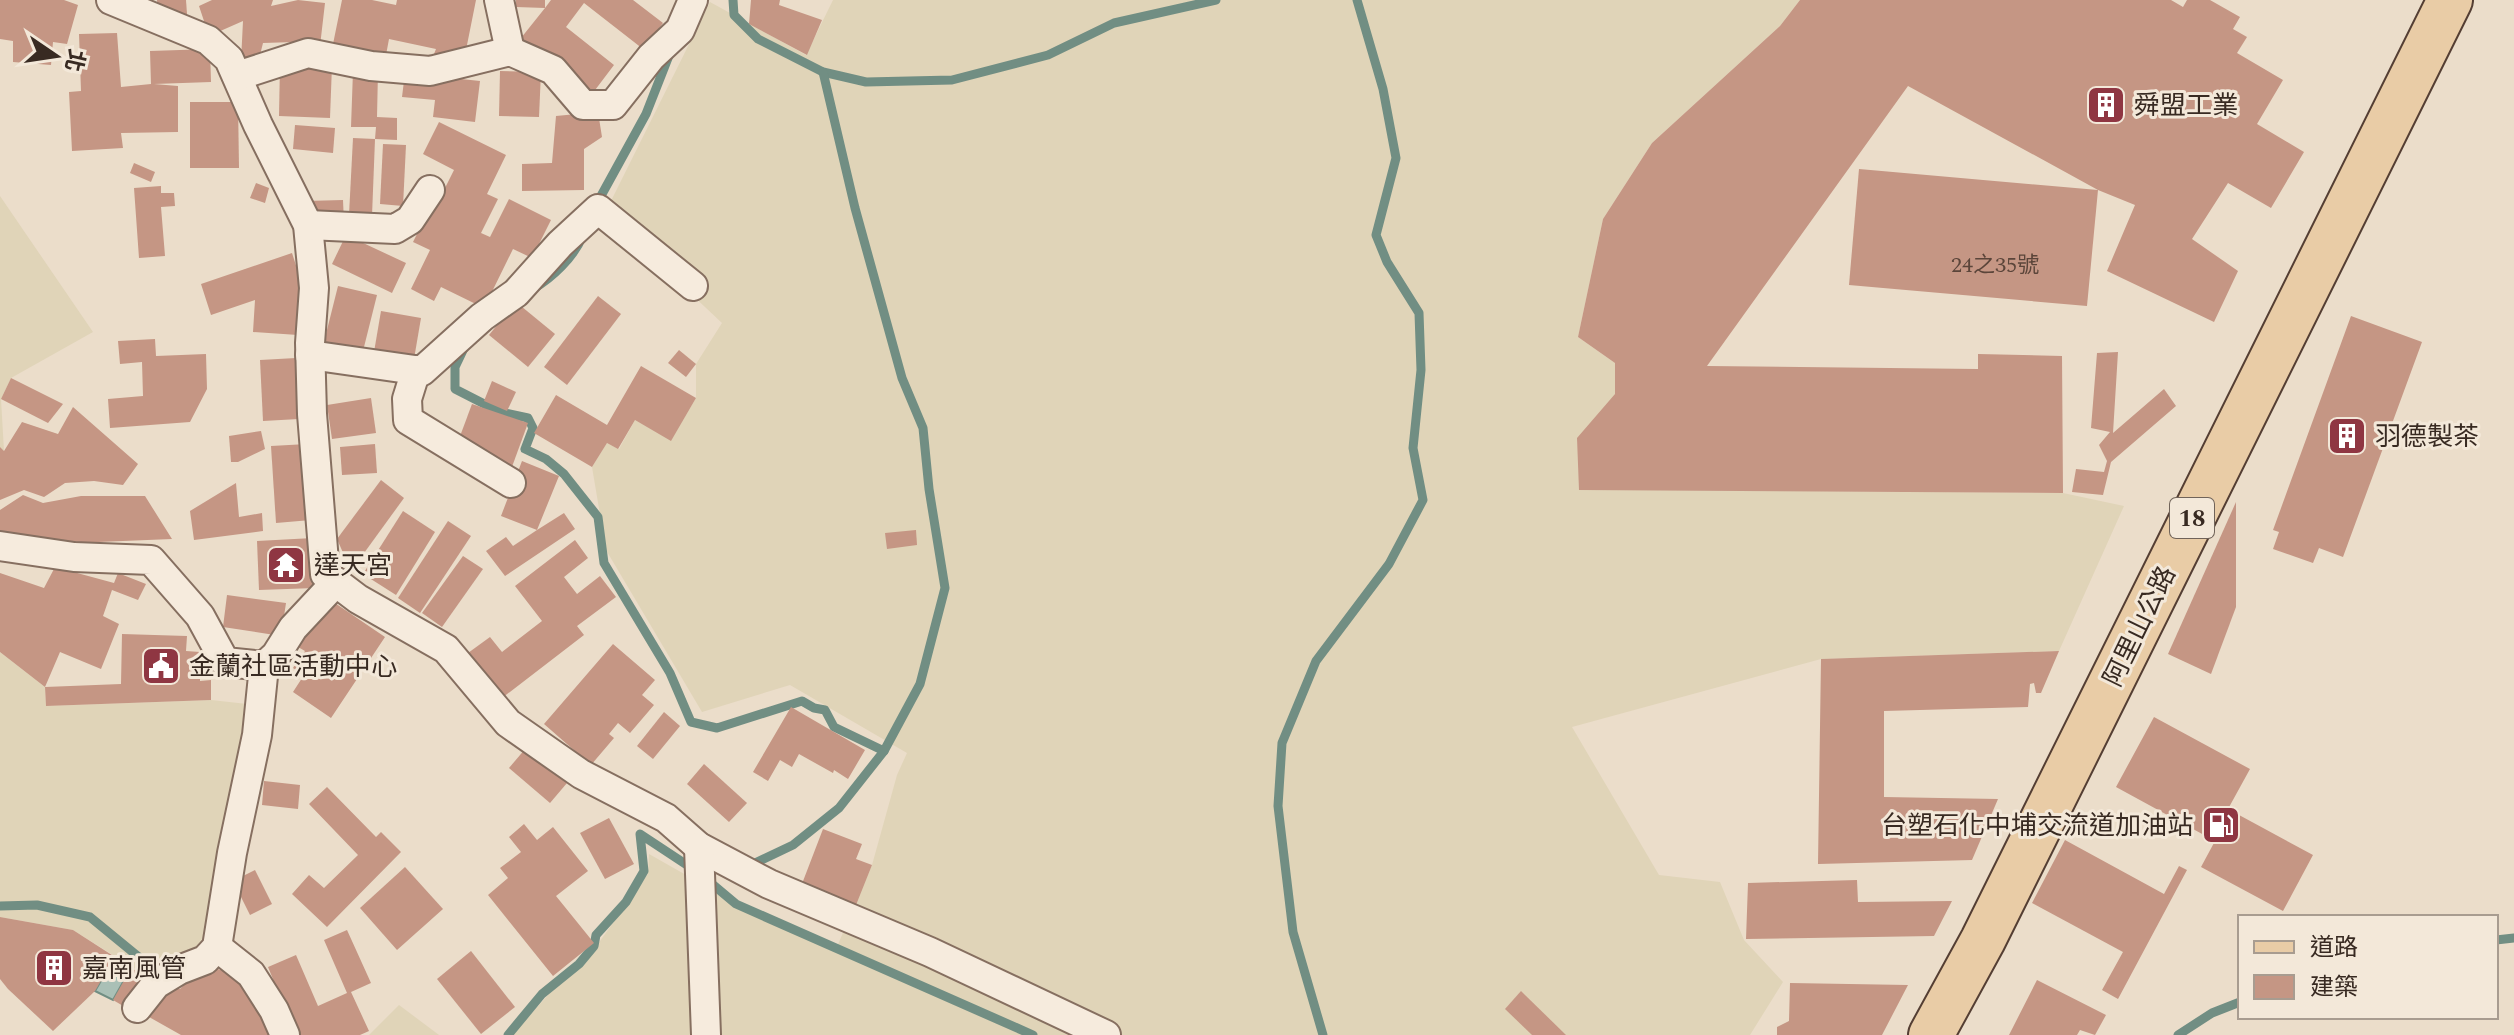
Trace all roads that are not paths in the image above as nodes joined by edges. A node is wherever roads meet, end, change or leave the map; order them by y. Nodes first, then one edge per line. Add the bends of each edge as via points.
1 (111, 0) edge
2 (499, 0) edge
3 (693, 0) edge
4 (2450, 0) edge
5 (510, 51) junction
6 (237, 76) junction
7 (430, 190) dead end
8 (308, 225) junction
9 (693, 286) dead end
10 (310, 355) junction
11 (416, 370) junction
12 (511, 483) dead end
13 (0, 546) edge
14 (336, 582) junction
15 (264, 666) junction
16 (699, 847) junction
17 (217, 947) junction
18 (137, 1008) dead end
19 (285, 1035) edge
20 (706, 1035) edge
21 (1106, 1035) edge
22 (1931, 1035) edge

1 - 6 street via 208,40 229,59
2 - 5 street
3 - 5 street via 680,30 613,105 583,105 553,70
4 - 22 main road, 阿里山公路 / 18
5 - 6 street via 430,71 308,53
6 - 8 street
7 - 8 street via 410,220 395,229
8 - 10 street via 314,288
9 - 11 street via 598,209 516,293 422,371
10 - 11 street
10 - 14 street via 325,574
11 - 12 street via 407,399 408,420
13 - 15 street via 74,557 151,560 200,616 225,662
14 - 15 street
14 - 16 street via 446,649 508,723 581,774 666,818
15 - 17 street
16 - 20 street
16 - 21 street via 769,884
17 - 18 street via 205,960 156,984
17 - 19 street via 251,974

